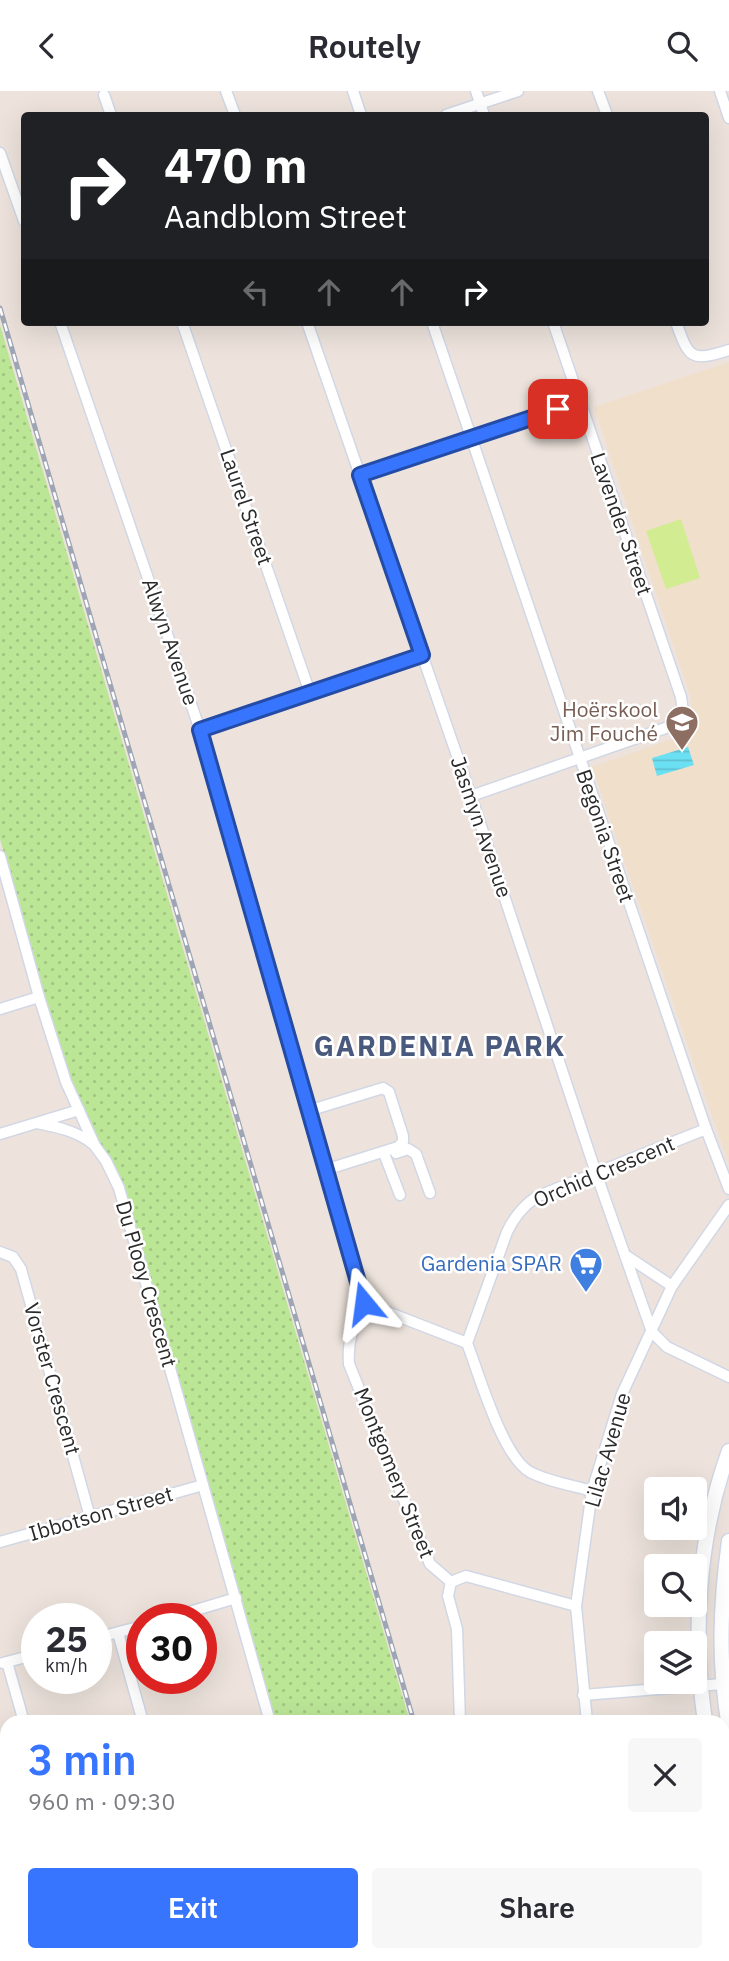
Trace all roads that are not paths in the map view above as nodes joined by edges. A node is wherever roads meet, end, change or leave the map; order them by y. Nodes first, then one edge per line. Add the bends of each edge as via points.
1 (226, 91) edge
2 (353, 91) edge
3 (476, 91) edge
4 (518, 91) edge
5 (598, 91) edge
6 (720, 91) edge
7 (104, 95) dead end
8 (480, 104) junction
9 (110, 112) edge
10 (234, 112) edge
11 (360, 112) edge
12 (455, 112) edge
13 (483, 112) edge
14 (606, 112) edge
15 (729, 118) edge
16 (0, 153) edge
17 (21, 212) edge
18 (61, 326) edge
19 (183, 326) edge
20 (308, 326) edge
21 (433, 326) edge
22 (554, 326) edge
23 (678, 326) edge
24 (729, 350) edge
25 (579, 401) junction
26 (472, 437) junction
27 (360, 475) junction
28 (422, 655) junction
29 (310, 693) junction
30 (200, 730) junction
31 (578, 758) junction
32 (471, 796) junction
33 (0, 856) edge
34 (39, 997) junction
35 (0, 1009) edge
36 (79, 1111) junction
37 (308, 1111) junction
38 (35, 1123) junction
39 (706, 1129) junction
40 (0, 1134) edge
41 (95, 1146) junction
42 (385, 1156) junction
43 (325, 1172) junction
44 (596, 1173) junction
45 (729, 1189) edge
46 (430, 1193) dead end
47 (400, 1195) dead end
48 (729, 1205) edge
49 (0, 1252) edge
50 (625, 1255) junction
51 (672, 1286) junction
52 (364, 1303) junction
53 (652, 1332) junction
54 (467, 1343) junction
55 (729, 1377) edge
56 (729, 1451) edge
57 (203, 1485) junction
58 (592, 1491) junction
59 (90, 1517) junction
60 (729, 1541) edge
61 (0, 1542) edge
62 (451, 1582) junction
63 (236, 1598) junction
64 (217, 1604) edge
65 (576, 1606) junction
66 (126, 1631) edge
67 (699, 1631) edge
68 (118, 1633) junction
69 (112, 1635) edge
70 (21, 1658) edge
71 (3, 1663) edge
72 (722, 1684) junction
73 (707, 1685) edge
74 (644, 1690) edge
75 (701, 1694) edge
76 (583, 1695) junction
77 (22, 1715) edge
78 (141, 1715) edge
79 (268, 1715) edge
80 (460, 1715) edge
81 (586, 1715) edge
82 (704, 1715) edge
83 (727, 1715) edge

1 - 10 street
2 - 11 street
3 - 8 street
4 - 8 street
5 - 14 street
6 - 15 street
7 - 9 street
8 - 12 street
8 - 13 street
16 - 17 street
18 - 30 street, Alwyn Avenue
19 - 29 street, Laurel Street
20 - 27 street, Jasmyn Avenue
21 - 26 street, Begonia Street
22 - 25 street, Lavender Street
23 - 24 street via 694,356 705,358
25 - 26 street
25 - 31 street, Lavender Street via 683,712 674,725
26 - 27 street
26 - 31 street, Begonia Street
27 - 28 street, Jasmyn Avenue
28 - 29 street
28 - 32 street, Jasmyn Avenue
29 - 30 street
30 - 37 street, Alwyn Avenue
31 - 32 street
31 - 39 street, Begonia Street
32 - 44 street, Jasmyn Avenue
33 - 34 street, Du Plooy Crescent
34 - 35 street
34 - 36 street, Du Plooy Crescent
36 - 38 street
36 - 41 street, Du Plooy Crescent
37 - 43 street, Alwyn Avenue
37 - 43 street via 383,1088 389,1092 404,1136 398,1147
38 - 40 street
38 - 41 street via 67,1130
39 - 44 street, Orchid Crescent
39 - 45 street, Begonia Street
41 - 57 street, Du Plooy Crescent via 119,1188
42 - 43 street
42 - 46 street via 412,1150
42 - 47 street
43 - 52 street, Alwyn Avenue
44 - 50 street, Jasmyn Avenue
44 - 54 street, Orchid Crescent via 536,1197 518,1212
48 - 51 street, Lilac Avenue
49 - 59 street, Vorster Crescent via 13,1257 21,1269
50 - 51 street
50 - 53 street, Jasmyn Avenue
51 - 53 street, Lilac Avenue
52 - 54 street
52 - 62 street, Montgomery Street via 351,1329 349,1364 430,1564
53 - 55 street via 667,1347
53 - 58 street, Lilac Avenue via 622,1394
54 - 58 street via 514,1457 543,1477
56 - 67 street via 711,1519
57 - 59 street, Ibbotson Street
57 - 63 street, Du Plooy Crescent
58 - 65 street, Lilac Avenue
59 - 61 street, Ibbotson Street
60 - 72 street via 720,1632
62 - 65 street via 466,1576
62 - 80 street via 448,1596 457,1629
63 - 64 street
63 - 79 street, Du Plooy Crescent
65 - 76 street, Lilac Avenue
66 - 68 street
68 - 69 street
68 - 78 street
70 - 71 street
71 - 77 street
72 - 73 street
72 - 83 street
74 - 76 street
75 - 82 street
76 - 81 street, Lilac Avenue

